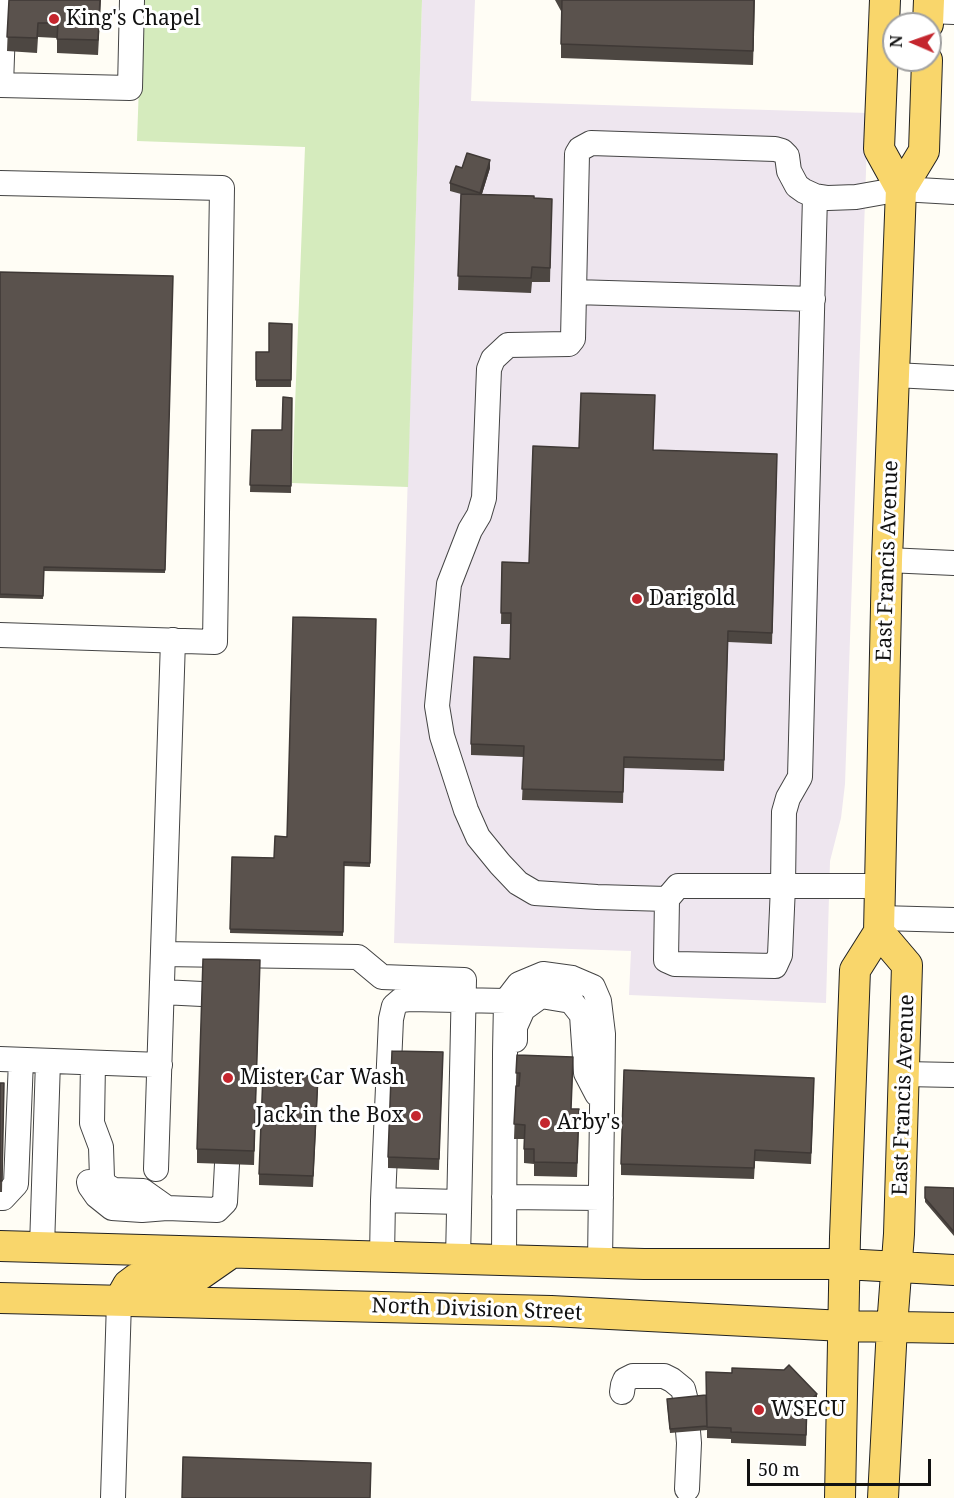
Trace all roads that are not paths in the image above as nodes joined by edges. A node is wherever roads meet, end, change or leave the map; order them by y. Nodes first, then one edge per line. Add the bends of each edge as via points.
1 (4, 0) edge
2 (132, 0) edge
3 (885, 0) edge
4 (927, 72) edge
5 (0, 183) edge
6 (901, 189) junction
7 (954, 192) edge
8 (815, 196) junction
9 (574, 291) junction
10 (813, 299) junction
11 (894, 375) junction
12 (954, 378) edge
13 (887, 560) junction
14 (954, 563) edge
15 (0, 635) edge
16 (173, 640) junction
17 (783, 886) junction
18 (881, 886) junction
19 (667, 899) junction
20 (954, 920) edge
21 (880, 925) junction
22 (163, 954) junction
23 (162, 992) junction
24 (202, 994) edge
25 (463, 999) junction
26 (506, 1001) junction
27 (10, 1060) edge
28 (48, 1061) junction
29 (93, 1063) junction
30 (160, 1065) junction
31 (904, 1074) junction
32 (954, 1075) edge
33 (602, 1105) junction
34 (504, 1138) junction
35 (226, 1164) edge
36 (156, 1169) dead end
37 (504, 1197) junction
38 (0, 1198) edge
39 (601, 1198) junction
40 (384, 1200) junction
41 (459, 1202) junction
42 (0, 1246) edge
43 (42, 1247) junction
44 (231, 1253) junction
45 (382, 1257) junction
46 (458, 1259) junction
47 (504, 1260) junction
48 (600, 1263) junction
49 (844, 1264) junction
50 (896, 1267) junction
51 (954, 1270) edge
52 (0, 1298) edge
53 (119, 1301) junction
54 (844, 1326) junction
55 (892, 1327) junction
56 (954, 1328) edge
57 (622, 1392) dead end
58 (686, 1401) edge
59 (688, 1431) edge
60 (687, 1490) dead end
61 (113, 1498) edge
62 (840, 1498) edge
63 (883, 1498) edge

1 - 2 street via 1,85 130,88
3 - 6 main road via 879,149
4 - 6 main road, East Francis Avenue via 924,151
5 - 16 street via 222,188 215,642
6 - 7 street
6 - 8 street via 856,196
6 - 11 main road, East Francis Avenue
8 - 9 street via 797,186 787,156 775,149 591,143 577,153
8 - 10 street
9 - 10 street
9 - 19 street via 573,339 569,344 508,345 493,359 489,369 484,498 449,584 436,705 442,736 478,837 518,882 535,893
10 - 17 street via 800,777 785,805
11 - 12 street
11 - 13 main road, East Francis Avenue
13 - 14 street
13 - 18 main road, East Francis Avenue
15 - 16 street
16 - 22 street
17 - 18 street
17 - 19 street via 678,886
17 - 19 street via 780,955 775,966 675,964 666,960
18 - 21 main road, East Francis Avenue
20 - 21 street
21 - 31 main road, East Francis Avenue via 908,965
21 - 49 main road via 855,970
22 - 23 street
22 - 25 street via 358,957 382,977 464,980
23 - 24 street
23 - 30 street
25 - 26 street
25 - 40 street via 410,999 394,1006
25 - 41 street
26 - 33 street via 519,984 543,974 572,978 593,987 603,1034
26 - 34 street
27 - 28 street
27 - 38 street via 16,1184
28 - 29 street
28 - 43 street
29 - 30 street
29 - 35 street via 92,1123 101,1147 105,1185 114,1190 143,1191 167,1208 217,1210 225,1202
30 - 36 street
31 - 32 street
31 - 50 main road, East Francis Avenue
33 - 34 street via 586,1073 582,1015 571,1001 541,996 523,1009 515,1027 512,1104
33 - 39 street
34 - 37 street
37 - 39 street
37 - 47 street
39 - 48 street
40 - 41 street
40 - 45 street
41 - 46 street
42 - 43 main road
43 - 44 main road
44 - 45 main road
44 - 53 main road via 198,1276 136,1279
45 - 46 main road
46 - 47 main road
47 - 48 main road
48 - 49 main road
49 - 50 main road
49 - 54 main road
50 - 51 main road
50 - 55 main road, East Francis Avenue
52 - 53 main road, North Division Street
53 - 54 main road, North Division Street via 551,1311
53 - 61 street
54 - 55 main road, North Division Street
54 - 62 main road
55 - 56 main road, North Division Street
55 - 63 main road, East Francis Avenue
57 - 58 street via 626,1380 633,1376 664,1376 683,1389
59 - 60 street

